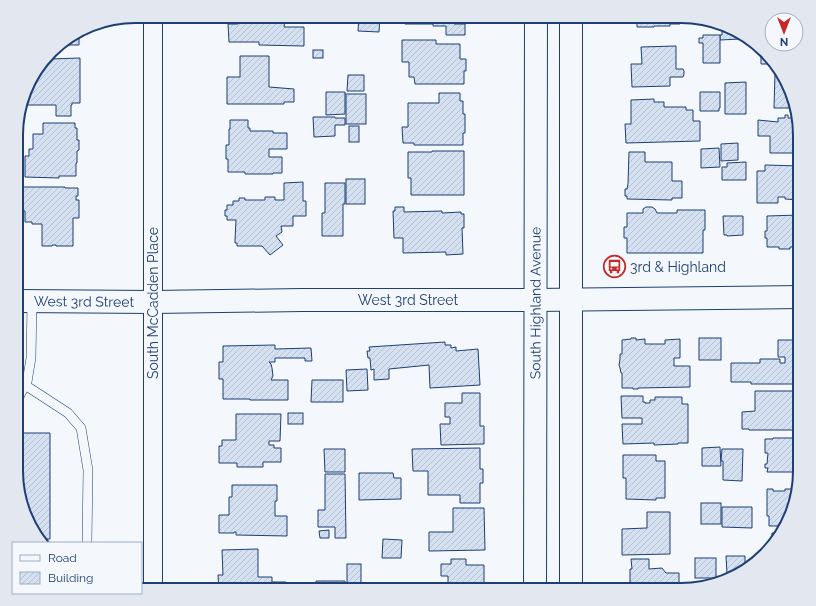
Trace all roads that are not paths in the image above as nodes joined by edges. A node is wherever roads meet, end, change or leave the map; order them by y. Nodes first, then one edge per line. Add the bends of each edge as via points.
1 (153, 23) edge
2 (536, 23) edge
3 (571, 23) edge
4 (793, 297) edge
5 (571, 299) junction
6 (536, 300) junction
7 (24, 301) edge
8 (153, 302) junction
9 (25, 385) junction
10 (23, 389) edge
11 (87, 542) edge
12 (153, 583) edge
13 (535, 583) edge
14 (571, 583) edge

1 - 8 street, South McCadden Place
2 - 6 main road, South Highland Avenue
3 - 5 main road
4 - 5 main road, West 3rd Street
5 - 6 main road, West 3rd Street
5 - 14 main road
6 - 8 main road, West 3rd Street
6 - 13 main road, South Highland Avenue
7 - 8 main road, West 3rd Street
7 - 9 lane via 31,358
8 - 12 street, South McCadden Place
9 - 10 lane
9 - 11 lane via 68,413 81,428 88,470

